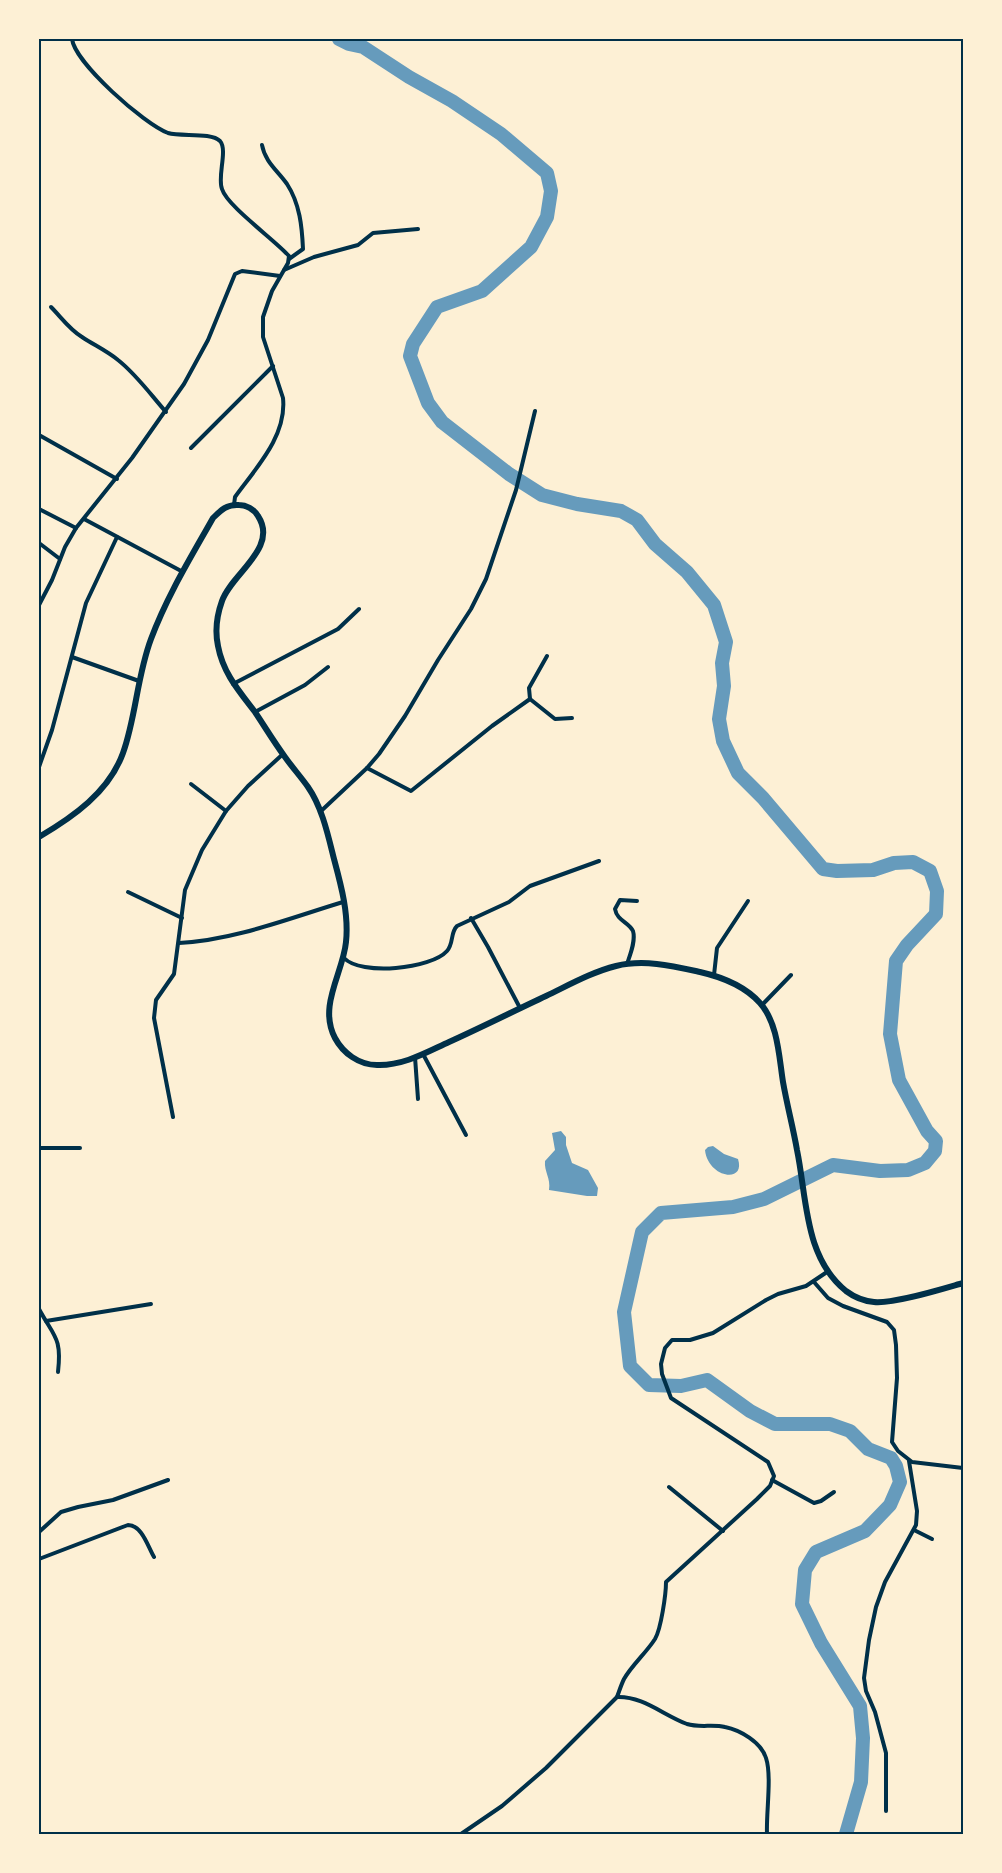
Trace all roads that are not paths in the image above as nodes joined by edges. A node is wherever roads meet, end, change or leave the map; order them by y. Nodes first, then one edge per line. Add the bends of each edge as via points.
1 (72, 39) edge
2 (262, 145) dead end
3 (418, 229) dead end
4 (289, 259) junction
5 (284, 270) junction
6 (280, 276) junction
7 (51, 307) dead end
8 (273, 366) junction
9 (536, 411) dead end
10 (166, 412) junction
11 (39, 436) edge
12 (191, 448) dead end
13 (116, 479) junction
14 (234, 505) junction
15 (39, 509) edge
16 (84, 519) junction
17 (76, 528) junction
18 (117, 537) junction
19 (39, 543) edge
20 (60, 559) junction
21 (182, 572) junction
22 (39, 605) edge
23 (359, 609) dead end
24 (547, 656) dead end
25 (72, 657) junction
26 (328, 667) dead end
27 (138, 681) junction
28 (233, 684) junction
29 (530, 699) junction
30 (254, 712) junction
31 (572, 718) dead end
32 (283, 754) junction
33 (39, 767) edge
34 (367, 768) junction
35 (191, 784) dead end
36 (226, 811) junction
37 (320, 812) junction
38 (39, 837) edge
39 (599, 861) dead end
40 (128, 892) dead end
41 (637, 901) dead end
42 (748, 901) dead end
43 (344, 902) junction
44 (182, 918) junction
45 (471, 918) junction
46 (179, 943) junction
47 (344, 958) junction
48 (628, 964) junction
49 (791, 975) dead end
50 (714, 976) junction
51 (762, 1005) junction
52 (520, 1008) junction
53 (424, 1054) junction
54 (415, 1058) junction
55 (418, 1099) dead end
56 (173, 1117) dead end
57 (466, 1135) dead end
58 (39, 1148) edge
59 (80, 1148) dead end
60 (828, 1272) junction
61 (814, 1282) junction
62 (963, 1283) edge
63 (151, 1304) dead end
64 (39, 1310) edge
65 (46, 1321) junction
66 (58, 1372) dead end
67 (909, 1461) junction
68 (963, 1468) edge
69 (168, 1480) dead end
70 (772, 1480) junction
71 (669, 1487) dead end
72 (834, 1492) dead end
73 (914, 1530) junction
74 (723, 1531) junction
75 (39, 1532) edge
76 (932, 1539) dead end
77 (154, 1557) dead end
78 (39, 1559) edge
79 (617, 1698) junction
80 (886, 1811) dead end
81 (461, 1834) edge
82 (767, 1834) edge

1 - 4 street via 76,52 130,109 165,132 220,141 223,149 222,191
2 - 4 street via 269,164 287,184 299,209 303,249
3 - 5 street via 373,233 358,245 314,257
4 - 5 street
5 - 6 street
6 - 8 street via 263,317 263,337
6 - 10 street via 242,271 235,274 208,340
7 - 10 street via 65,324 123,364
8 - 12 street
8 - 14 street via 283,398 282,424 271,446 235,497
9 - 34 street via 516,490 476,601 390,739
10 - 13 street
11 - 13 street
13 - 16 street
14 - 21 highway via 224,507 213,518
14 - 28 highway via 254,511 264,528 262,541 223,597 219,611 218,648
15 - 17 street
16 - 17 street
16 - 18 street
17 - 20 street
18 - 21 street
18 - 25 street via 86,603
19 - 20 street
20 - 22 street
21 - 27 highway via 150,640
23 - 28 street via 338,629
24 - 29 street via 529,688
25 - 27 street
25 - 33 street
26 - 30 street via 305,685
27 - 38 highway via 124,752 116,769 88,803
28 - 30 highway
29 - 31 street via 555,719
29 - 34 street via 411,791
30 - 32 highway
32 - 36 street
32 - 37 highway via 308,788
34 - 37 street
35 - 36 street
36 - 44 street via 193,869 185,890
37 - 43 highway
39 - 45 street via 530,886 509,902
40 - 44 street
41 - 48 street via 620,900 616,909 620,920 630,927 634,935
42 - 50 street via 717,948
43 - 46 street via 230,936
43 - 47 highway via 347,927
44 - 46 street
45 - 47 street via 454,929 453,940 442,956 421,963 378,968 356,966
45 - 52 street
46 - 56 street via 174,974 159,994 154,1008
47 - 54 highway via 328,1010 332,1031 342,1048 354,1059 372,1065
48 - 50 highway via 664,965
48 - 52 highway via 587,976
49 - 51 street
50 - 51 highway via 744,989
51 - 60 highway via 774,1031 798,1151 807,1216
52 - 53 highway
53 - 54 highway
53 - 57 street
54 - 55 street
58 - 59 street
60 - 61 street
60 - 62 highway via 834,1281 858,1299 875,1303
61 - 67 street via 828,1298 887,1322 894,1330 897,1378 892,1442
61 - 70 street via 772,1297 713,1333 690,1340 672,1340 663,1353 662,1374 671,1398 768,1462 774,1476
63 - 65 street
64 - 65 street
65 - 66 street via 58,1340
67 - 68 street
67 - 73 street via 917,1511
69 - 75 street via 113,1500 61,1512
70 - 72 street via 814,1503
70 - 74 street via 770,1486
71 - 74 street
73 - 76 street
73 - 80 street via 885,1582 876,1607 865,1667 866,1691 886,1753
74 - 79 street via 666,1582 659,1630 625,1679
77 - 78 street via 138,1528 128,1525
79 - 81 street via 546,1768 502,1806
79 - 82 street via 640,1701 690,1725 723,1726 754,1742 766,1757

